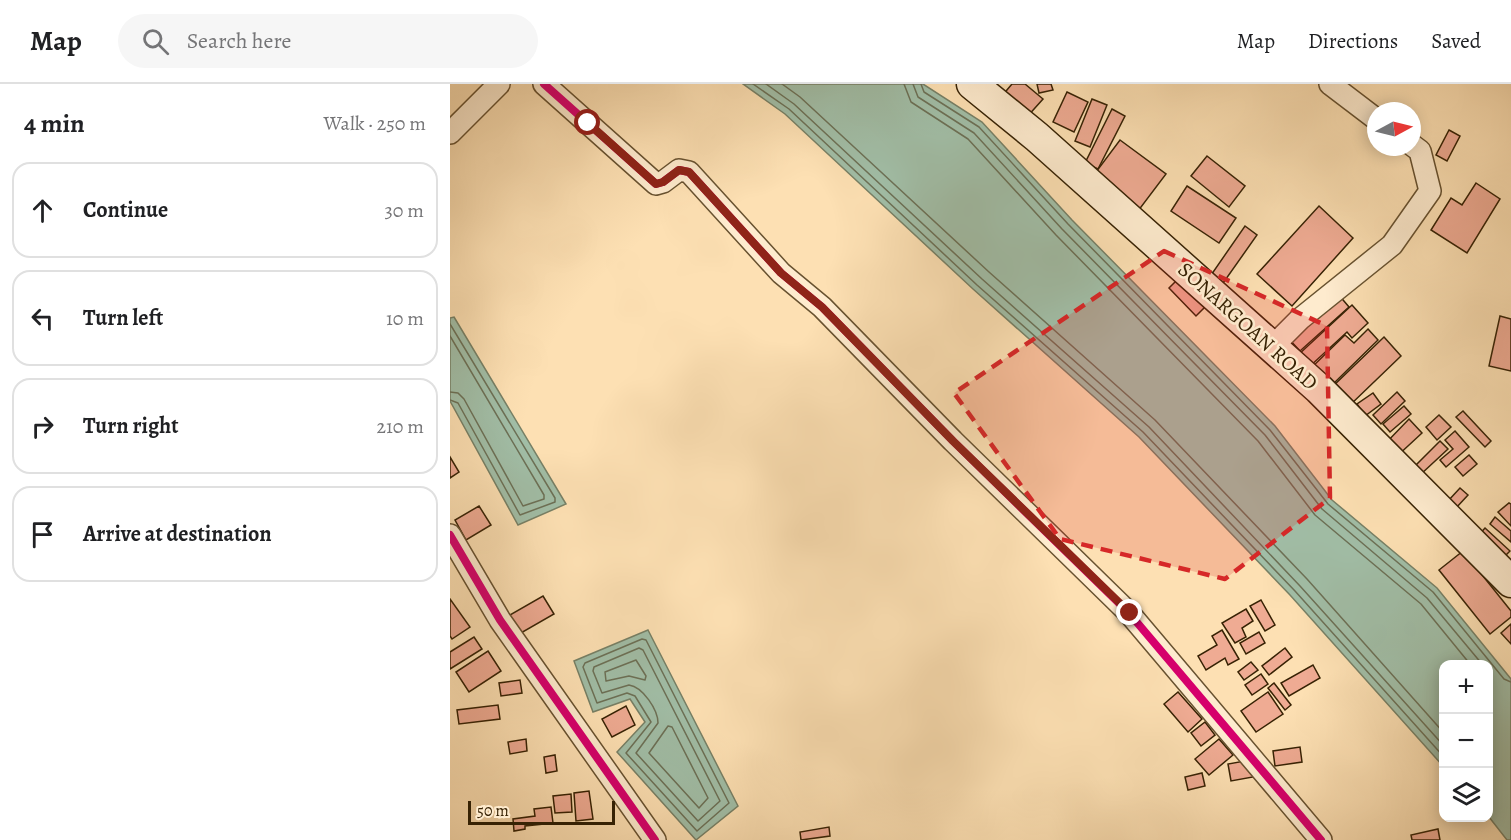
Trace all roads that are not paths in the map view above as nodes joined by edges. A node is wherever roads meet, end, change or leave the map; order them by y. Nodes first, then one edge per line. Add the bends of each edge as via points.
1 (499, 84) edge
2 (544, 84) edge
3 (972, 84) edge
4 (1330, 84) edge
5 (1367, 111) edge
6 (450, 133) edge
7 (1421, 155) edge
8 (1272, 346) junction
9 (450, 535) edge
10 (1511, 582) edge
11 (655, 840) edge
12 (1321, 840) edge

1 - 6 street
2 - 12 street via 656,184 679,170 689,172 781,273 822,307 1130,613
3 - 8 main road, SONARGOAN ROAD
4 - 5 street
7 - 8 street via 1430,191 1392,244
8 - 10 main road, SONARGOAN ROAD
9 - 11 street via 500,620

